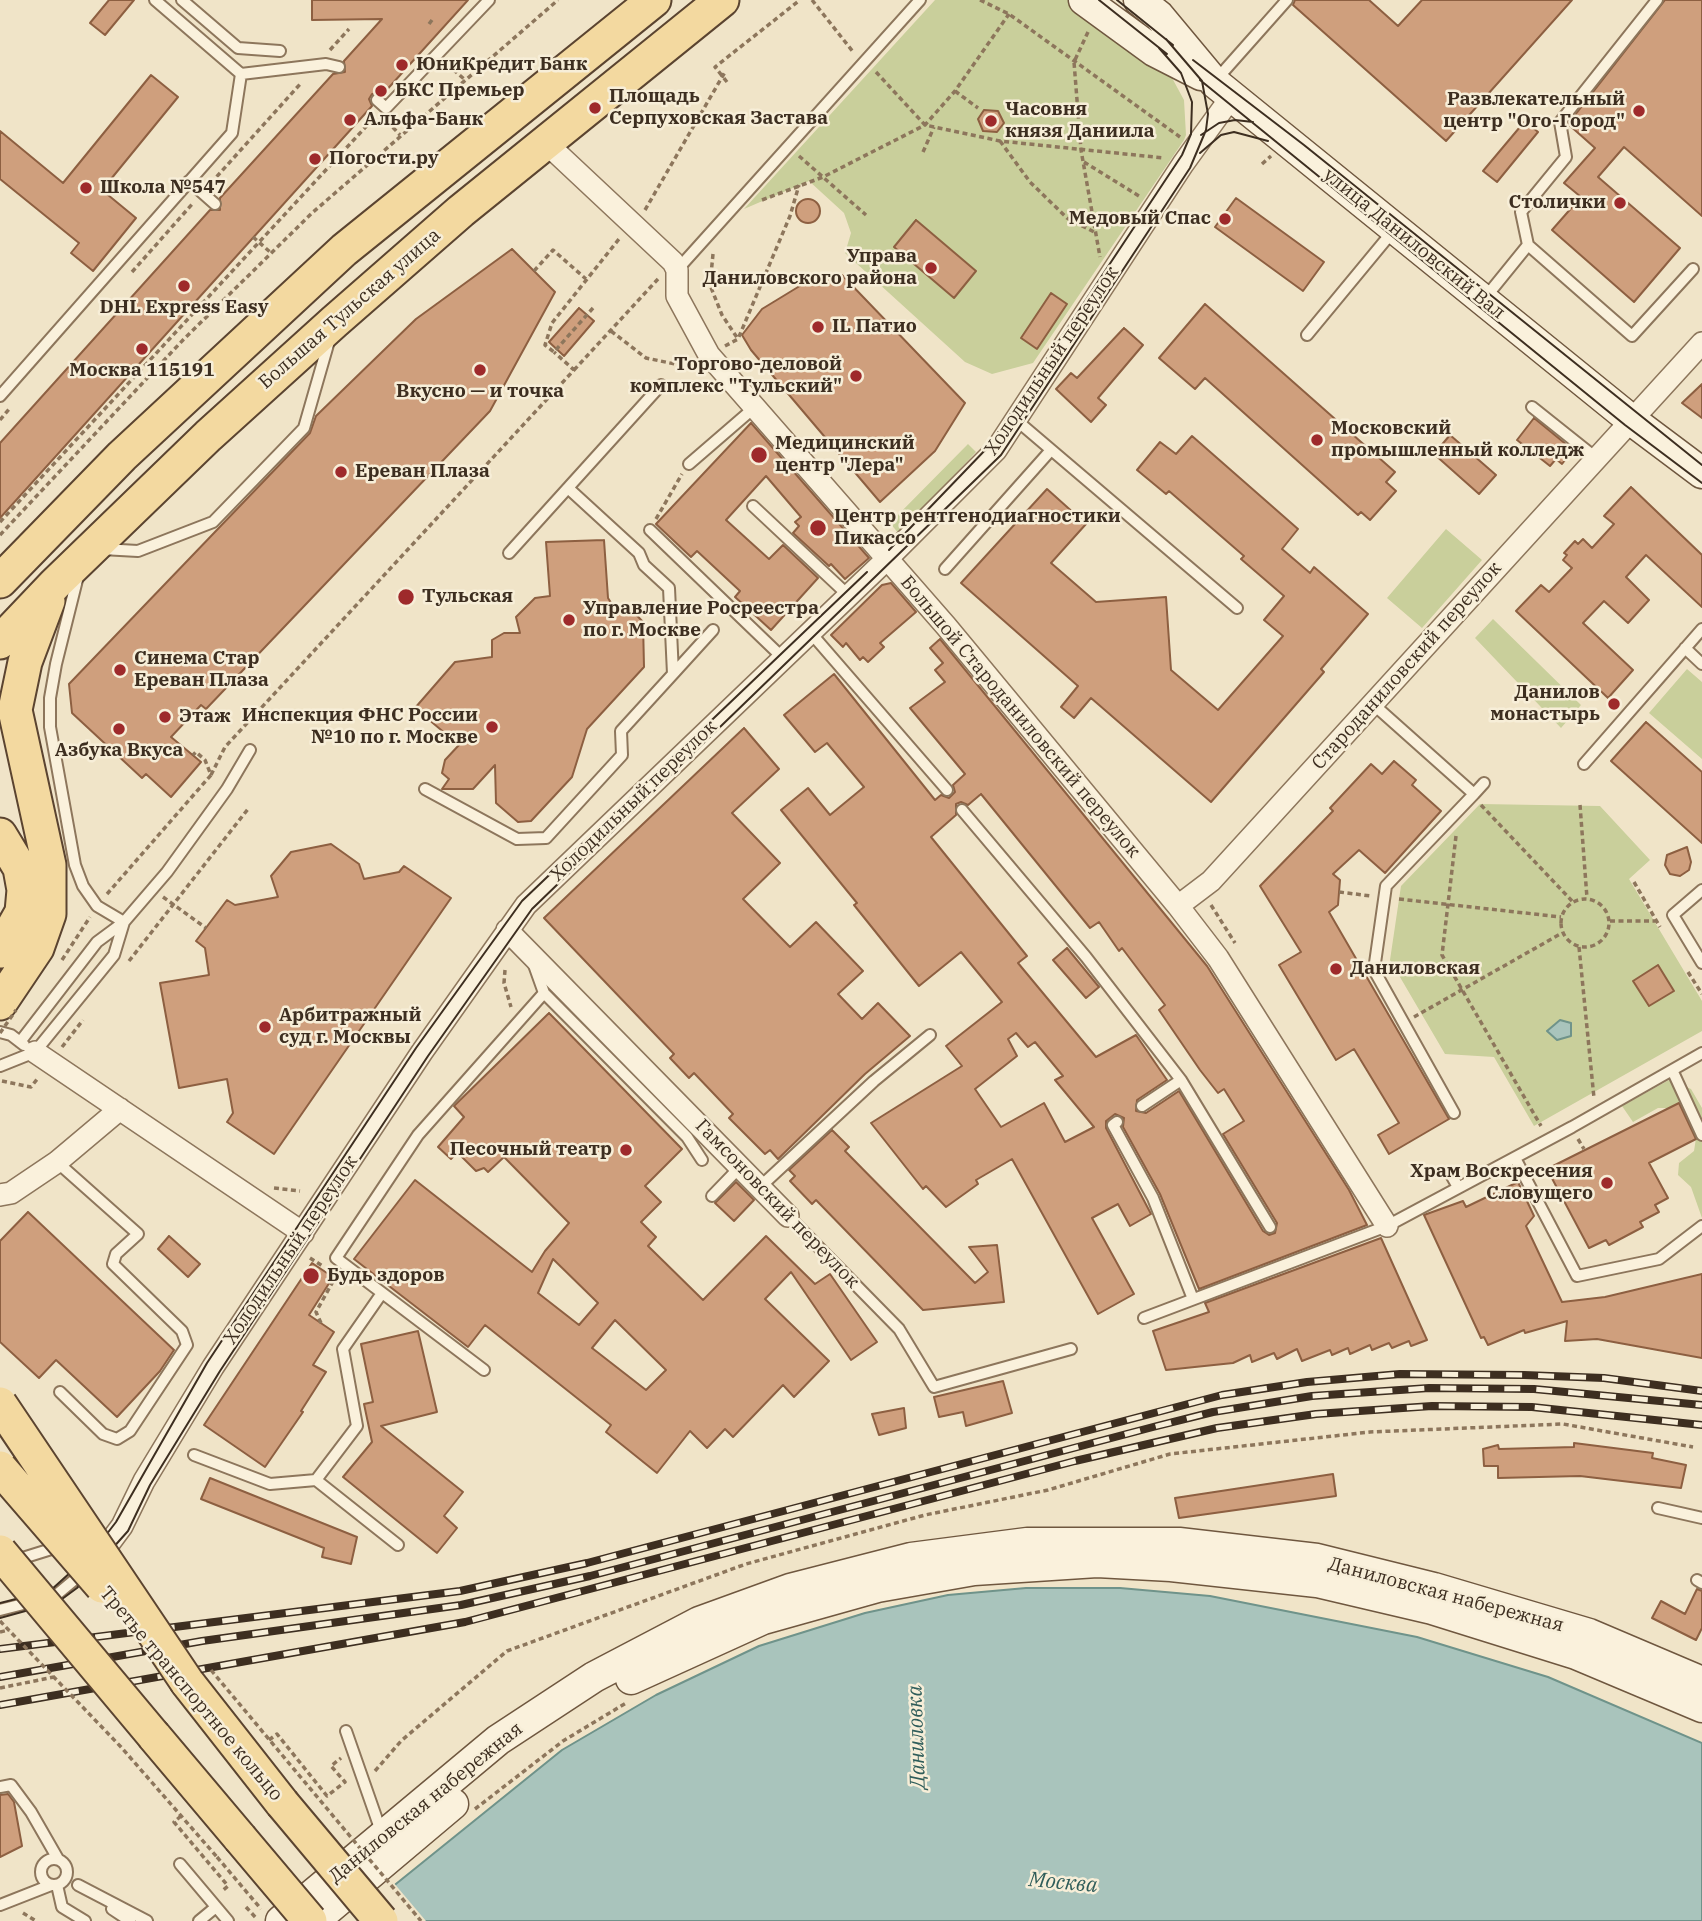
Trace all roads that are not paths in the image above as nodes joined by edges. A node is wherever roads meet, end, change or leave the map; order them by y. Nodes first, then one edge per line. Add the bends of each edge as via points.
1 (155, 0) edge
2 (182, 0) edge
3 (489, 0) edge
4 (654, 0) edge
5 (722, 0) edge
6 (920, 0) edge
7 (1084, 0) edge
8 (1139, 0) edge
9 (1287, 0) edge
10 (1657, 0) edge
11 (280, 51) dead end
12 (340, 67) dead end
13 (241, 74) junction
14 (1223, 89) junction
15 (380, 104) road end
16 (545, 142) junction
17 (189, 181) junction
18 (215, 204) dead end
19 (1395, 229) junction
20 (1528, 244) junction
21 (1693, 269) dead end
22 (677, 270) junction
23 (1483, 300) junction
24 (334, 321) junction
25 (1307, 335) dead end
26 (1702, 343) edge
27 (661, 385) dead end
28 (0, 396) edge
29 (755, 407) junction
30 (1532, 407) dead end
31 (1016, 419) junction
32 (1630, 419) junction
33 (1051, 450) junction
34 (1596, 458) junction
35 (689, 464) road end
36 (1702, 473) edge
37 (568, 488) junction
38 (752, 506) dead end
39 (650, 530) road end
40 (87, 552) junction
41 (509, 553) dead end
42 (887, 559) junction
43 (945, 569) dead end
44 (0, 581) edge
45 (55, 584) junction
46 (849, 596) junction
47 (1237, 608) dead end
48 (1702, 629) edge
49 (713, 630) dead end
50 (810, 632) junction
51 (0, 642) edge
52 (1685, 648) junction
53 (784, 659) junction
54 (1702, 664) edge
55 (673, 674) junction
56 (1373, 704) junction
57 (250, 750) dead end
58 (1584, 764) dead end
59 (1484, 783) dead end
60 (425, 789) dead end
61 (947, 790) dead end
62 (1474, 794) junction
63 (962, 810) dead end
64 (6, 843) edge
65 (1702, 890) edge
66 (1178, 906) junction
67 (124, 922) junction
68 (507, 930) junction
69 (526, 946) junction
70 (0, 951) edge
71 (1702, 963) edge
72 (544, 993) junction
73 (8, 1007) edge
74 (0, 1033) edge
75 (930, 1035) dead end
76 (28, 1047) junction
77 (1702, 1053) edge
78 (0, 1066) edge
79 (1673, 1072) junction
80 (1181, 1080) junction
81 (1142, 1106) dead end
82 (120, 1108) junction
83 (1454, 1113) dead end
84 (1117, 1122) dead end
85 (1702, 1135) edge
86 (1515, 1158) junction
87 (702, 1160) dead end
88 (57, 1162) junction
89 (740, 1167) junction
90 (1450, 1173) dead end
91 (760, 1187) junction
92 (1458, 1187) junction
93 (0, 1195) edge
94 (712, 1196) dead end
95 (788, 1216) joint
96 (1702, 1226) edge
97 (1270, 1227) dead end
98 (1389, 1229) junction
99 (303, 1233) junction
100 (382, 1293) junction
101 (1193, 1300) junction
102 (1144, 1318) dead end
103 (1071, 1349) dead end
104 (484, 1370) dead end
105 (60, 1392) dead end
106 (0, 1404) edge
107 (194, 1455) dead end
108 (0, 1468) edge
109 (316, 1480) junction
110 (1658, 1508) dead end
111 (1702, 1518) edge
112 (122, 1526) junction
113 (398, 1545) dead end
114 (0, 1552) edge
115 (99, 1557) joint
116 (0, 1565) edge
117 (0, 1586) edge
118 (0, 1610) edge
119 (187, 1682) junction
120 (1702, 1682) edge
121 (1702, 1707) edge
122 (346, 1731) dead end
123 (154, 1736) junction
124 (0, 1787) edge
125 (381, 1830) junction
126 (58, 1859) junction
127 (180, 1864) dead end
128 (58, 1883) junction
129 (78, 1885) junction
130 (0, 1905) edge
131 (379, 1905) edge
132 (216, 1907) junction
133 (272, 1916) edge
134 (85, 1921) edge
135 (130, 1921) edge
136 (147, 1921) edge
137 (199, 1921) edge
138 (228, 1921) edge
139 (312, 1921) edge

1 - 13 lane
2 - 11 lane via 238,48
3 - 15 lane via 386,108
4 - 44 main road via 344,250 121,456
5 - 16 main road, Большая Тульская улица
6 - 22 lane
7 - 14 main road via 1154,51
8 - 14 main road, улица Даниловский Вал
9 - 14 lane
10 - 20 lane via 1560,122 1566,157 1521,212
12 - 13 lane via 318,64
13 - 17 lane via 232,133
14 - 19 main road, улица Даниловский Вал
14 - 31 street, Холодильный переулок via 1183,164
16 - 22 street
16 - 24 main road, Большая Тульская улица
17 - 18 lane
17 - 28 lane
19 - 23 main road, улица Даниловский Вал
19 - 25 lane
20 - 21 lane via 1632,336
20 - 23 lane
22 - 29 street, Большой Староданиловский переулок via 677,296 696,335
23 - 32 main road, улица Даниловский Вал
24 - 40 main road, Большая Тульская улица
24 - 40 lane via 304,428 213,522 138,551
26 - 32 street, Староданиловский переулок
27 - 37 lane
29 - 35 lane
29 - 42 street, Большой Староданиловский переулок
30 - 34 lane
31 - 33 lane
31 - 42 street, Холодильный переулок via 996,450
32 - 34 street, Староданиловский переулок
32 - 36 main road, улица Даниловский Вал
33 - 43 lane
33 - 47 lane
34 - 56 street, Староданиловский переулок
37 - 41 lane
37 - 55 lane via 639,553 644,565 669,588
38 - 46 lane
39 - 53 lane
40 - 45 main road, Большая Тульская улица
40 - 67 lane via 56,664 50,727 75,865 97,906
42 - 46 street, Холодильный переулок
42 - 66 street, Большой Староданиловский переулок
45 - 51 main road, Большая Тульская улица
45 - 73 main road via 24,662 15,710 50,878 47,921
46 - 50 street, Холодильный переулок
48 - 52 lane
49 - 55 lane
50 - 53 street, Холодильный переулок
50 - 61 lane
52 - 54 lane
52 - 58 lane
53 - 68 street, Холодильный переулок via 526,905
55 - 60 lane via 621,731 622,755 546,838 517,839
56 - 62 lane
56 - 66 street, Староданиловский переулок via 1211,881
57 - 67 lane via 227,789
59 - 62 lane
62 - 83 lane via 1386,886 1374,971
63 - 80 lane via 1086,957
64 - 70 main road via 24,890 22,912
65 - 71 lane via 1674,915
66 - 98 street, Большой Староданиловский переулок via 1218,958
67 - 76 lane via 97,942
67 - 76 lane via 114,954
68 - 69 street, Гамсоновский переулок
68 - 99 street, Холодильный переулок
69 - 72 lane
69 - 89 street, Гамсоновский переулок
72 - 87 lane via 687,1137
72 - 100 lane via 418,1135 336,1258
74 - 76 lane
75 - 91 lane
76 - 78 lane
76 - 82 street
77 - 79 lane
79 - 85 lane
79 - 86 lane
80 - 81 lane
80 - 97 lane
82 - 88 street
82 - 99 street
84 - 101 lane via 1113,1125 1153,1198
86 - 92 lane
86 - 96 lane via 1577,1276 1659,1259
88 - 93 street via 11,1194
88 - 105 lane via 138,1234 116,1254 113,1264 182,1331 187,1345 130,1431 117,1438 103,1434
89 - 91 street, Гамсоновский переулок
89 - 94 lane
90 - 92 lane
91 - 95 street, Гамсоновский переулок
92 - 98 lane
95 - 103 lane, Гамсоновский переулок via 899,1329 934,1387
98 - 101 lane
99 - 112 street, Холодильный переулок via 213,1367
100 - 104 lane
100 - 109 lane via 343,1349 358,1426
101 - 102 lane
106 - 119 main road, bridge
107 - 109 lane via 271,1484
108 - 119 main road, Третье транспортное кольцо, bridge
109 - 113 lane
110 - 111 lane
112 - 115 street, Холодильный переулок
112 - 116 lane
114 - 123 main road, bridge
115 - 118 lane via 55,1596
117 - 123 main road, bridge
119 - 131 main road, Третье транспортное кольцо, bridge via 282,1803
120 - 125 main road, Даниловская набережная via 1589,1634 1317,1559 1179,1543 1027,1543 911,1558 790,1589 699,1622 594,1677 509,1733
121 - 139 main road, Даниловская набережная via 1563,1650 1432,1609 1317,1582 1097,1562 974,1570 877,1587 763,1619 605,1693 511,1756
122 - 125 lane
123 - 139 main road, bridge
124 - 126 lane via 11,1785
125 - 133 main road, Даниловская набережная
126 - 128 lane via 67,1866
126 - 128 lane via 47,1861 41,1871 46,1882
127 - 132 lane
128 - 129 lane
128 - 130 lane
128 - 134 lane via 62,1907
129 - 135 lane
129 - 136 lane
132 - 137 lane
132 - 138 lane

